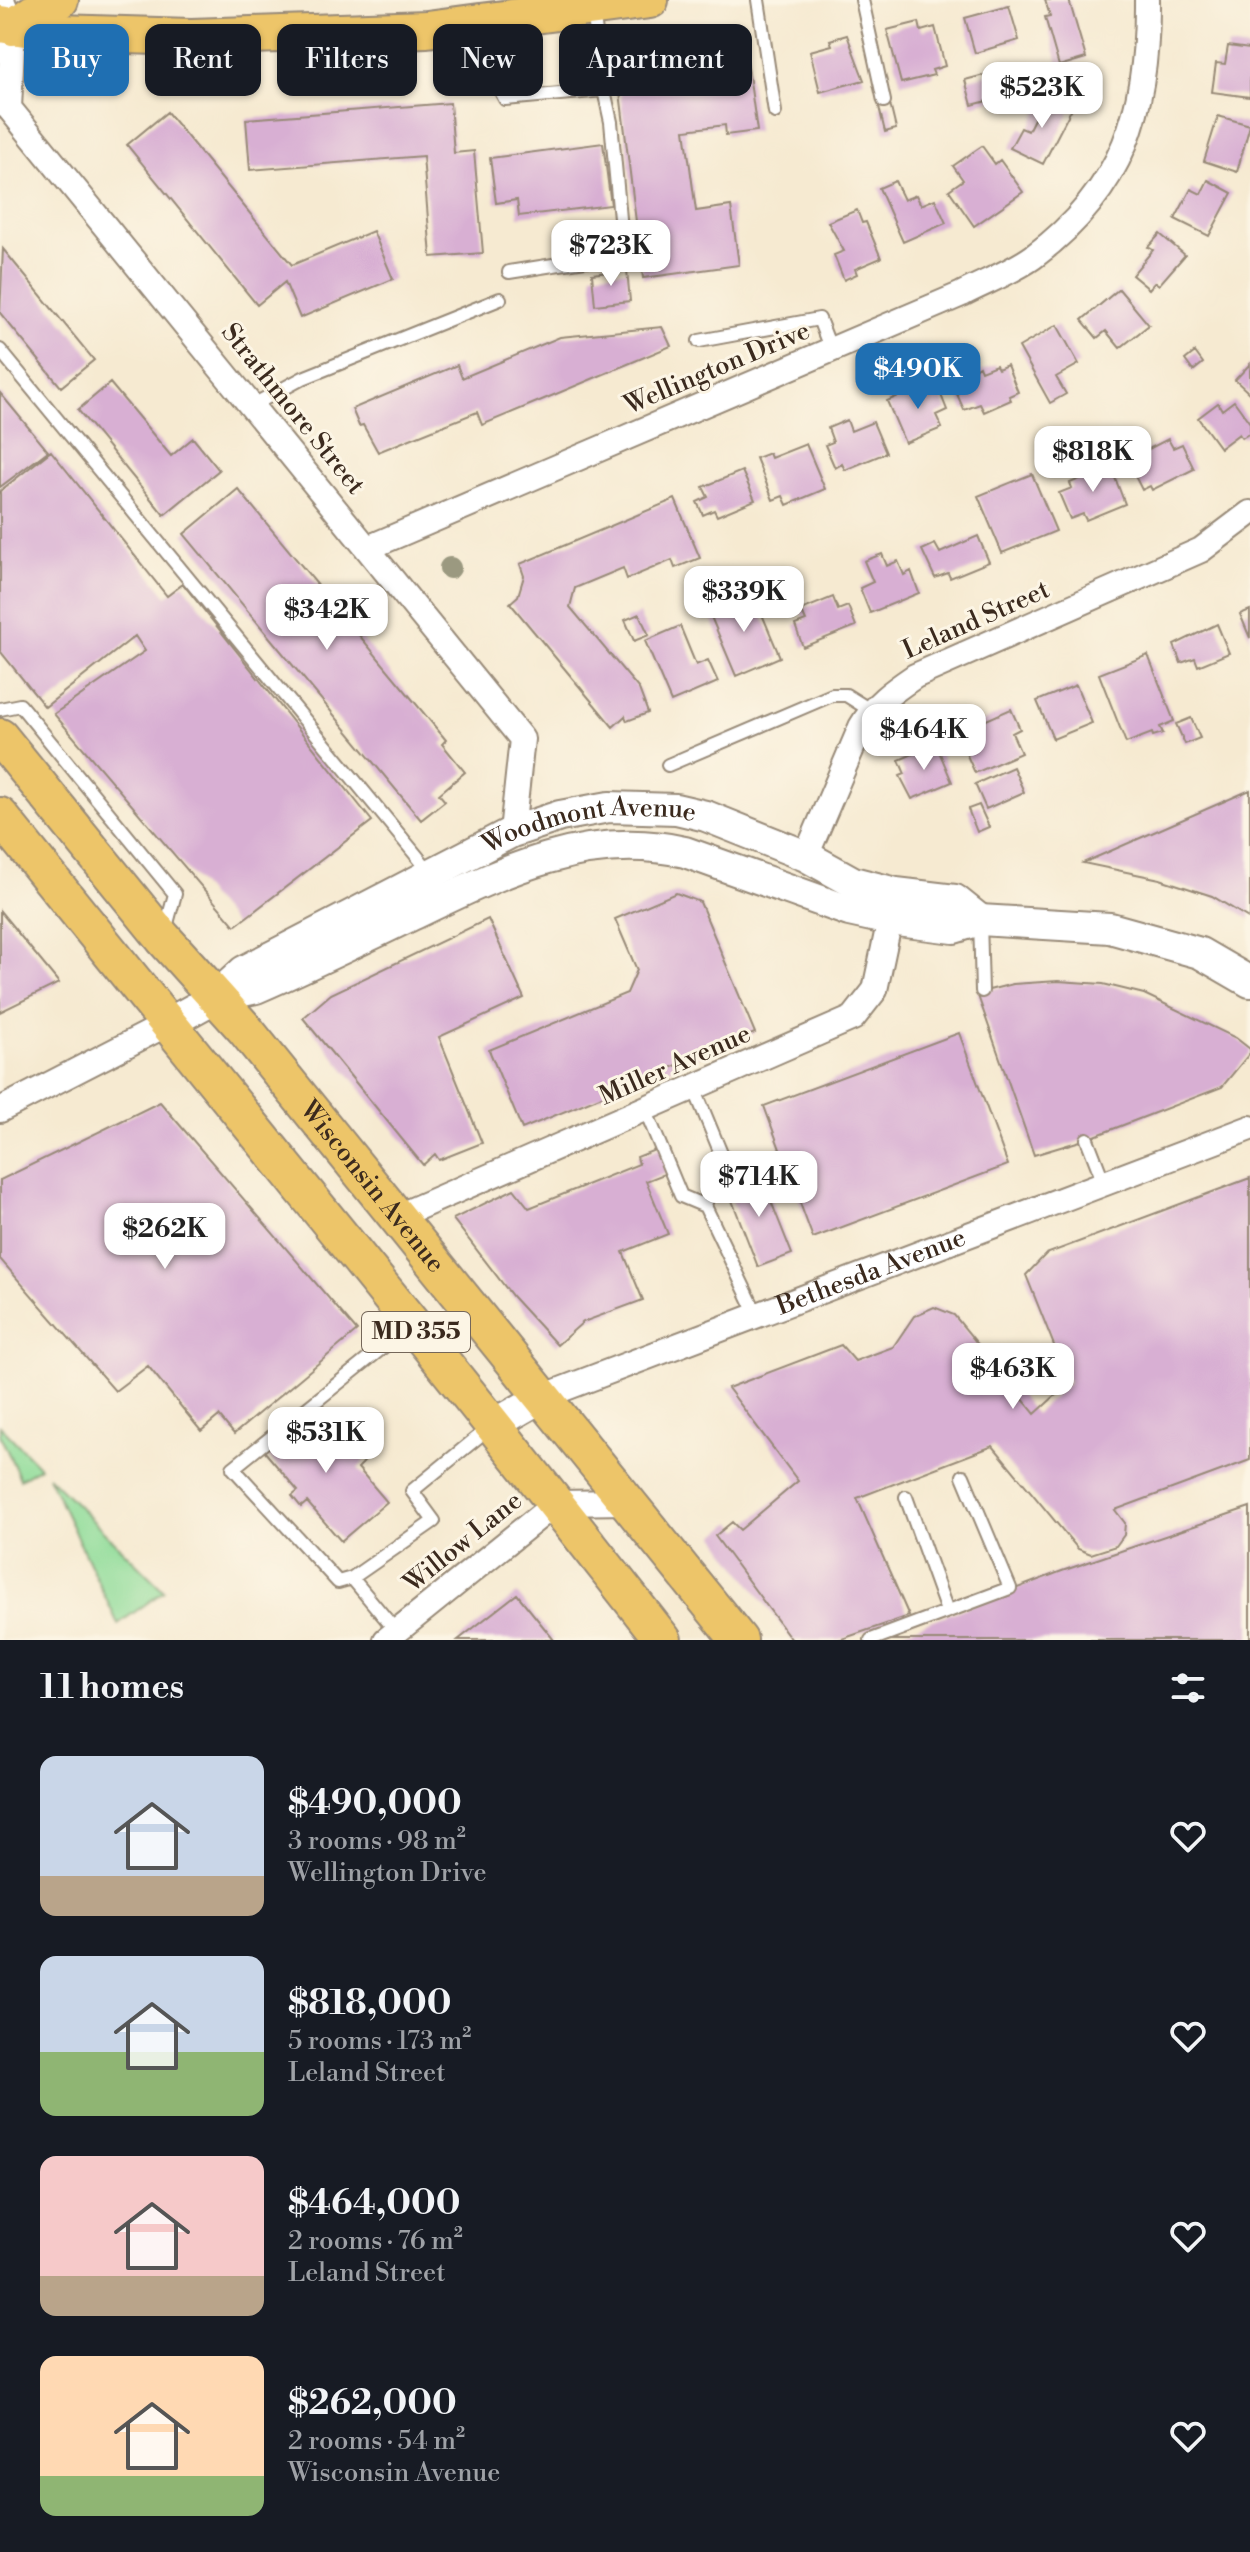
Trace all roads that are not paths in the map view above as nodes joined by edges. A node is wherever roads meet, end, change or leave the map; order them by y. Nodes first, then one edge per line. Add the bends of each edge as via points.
1 (60, 0) edge
2 (650, 0) edge
3 (758, 0) edge
4 (862, 0) edge
5 (1147, 0) edge
6 (593, 8) junction
7 (5, 17) edge
8 (487, 21) junction
9 (595, 24) edge
10 (559, 94) edge
11 (605, 96) edge
12 (884, 101) dead end
13 (775, 112) dead end
14 (509, 272) dead end
15 (500, 299) dead end
16 (699, 341) dead end
17 (0, 350) edge
18 (831, 350) junction
19 (253, 405) junction
20 (1250, 513) edge
21 (370, 547) junction
22 (0, 709) edge
23 (870, 710) junction
24 (0, 737) edge
25 (668, 765) dead end
26 (0, 816) edge
27 (560, 816) junction
28 (512, 832) junction
29 (550, 855) junction
30 (806, 856) junction
31 (431, 873) junction
32 (893, 907) junction
33 (980, 920) junction
34 (163, 938) junction
35 (1250, 982) edge
36 (982, 991) dead end
37 (216, 997) junction
38 (169, 1023) junction
39 (694, 1088) junction
40 (645, 1109) junction
41 (0, 1110) edge
42 (1250, 1128) edge
43 (1087, 1139) dead end
44 (1104, 1183) junction
45 (705, 1206) junction
46 (396, 1217) junction
47 (757, 1315) junction
48 (410, 1325) junction
49 (542, 1397) junction
50 (495, 1424) junction
51 (963, 1476) dead end
52 (906, 1497) dead end
53 (628, 1502) junction
54 (556, 1503) junction
55 (352, 1578) junction
56 (947, 1611) junction
57 (391, 1636) edge
58 (663, 1640) edge
59 (739, 1640) edge
60 (871, 1640) edge

1 - 7 main road
2 - 6 main road
3 - 13 lane
4 - 12 lane
5 - 18 street, Wellington Drive via 1147,59 1135,119 1117,164 1077,221 1030,259
6 - 8 main road
6 - 9 lane
7 - 8 main road via 59,33 191,37 427,29
7 - 19 street, Strathmore Street via 9,108
8 - 10 lane via 496,82 505,99
11 - 14 lane via 622,240 604,257
15 - 19 lane via 303,378
16 - 18 lane via 819,319
17 - 31 lane
18 - 21 street, Wellington Drive
19 - 21 street, Strathmore Street
20 - 23 street, Leland Street via 1201,550 915,676
21 - 28 street, Strathmore Street via 522,739
22 - 34 lane via 20,705 175,894
23 - 25 lane via 846,695 832,695
23 - 30 street, Leland Street
24 - 34 main road, Wisconsin Avenue / MD 355
26 - 38 main road, MD 355
27 - 28 street, Woodmont Avenue
27 - 29 street
27 - 30 street, Woodmont Avenue via 609,807 676,809
28 - 31 street, Woodmont Avenue
29 - 32 street, Woodmont Avenue via 599,846 667,847 849,911
29 - 37 street, Woodmont Avenue via 504,871 256,988
30 - 32 street, Woodmont Avenue
31 - 37 street, Woodmont Avenue via 244,971
32 - 33 street, Woodmont Avenue via 955,900
32 - 39 street, Miller Avenue via 875,990 853,1018
33 - 35 street, Woodmont Avenue via 1121,930 1200,953
33 - 36 lane
34 - 37 main road, Wisconsin Avenue / MD 355
37 - 38 street, Woodmont Avenue
37 - 46 main road, Wisconsin Avenue / MD 355
38 - 41 street
38 - 48 main road, MD 355
39 - 40 street, Miller Avenue
39 - 45 lane via 727,1168 711,1183
40 - 45 lane via 681,1196
40 - 46 street, Miller Avenue
42 - 44 street, Bethesda Avenue
43 - 44 lane
44 - 47 street, Bethesda Avenue
45 - 47 lane
46 - 49 main road, Wisconsin Avenue / MD 355
47 - 49 street, Bethesda Avenue
48 - 50 main road, MD 355
48 - 55 lane via 233,1468 338,1582
49 - 50 street, Bethesda Avenue
49 - 53 main road, Wisconsin Avenue / MD 355
50 - 54 main road, MD 355
50 - 55 lane via 412,1491 434,1521
51 - 56 lane via 1010,1588
52 - 56 lane
53 - 54 street, Willow Lane
53 - 59 main road, Wisconsin Avenue / MD 355
54 - 57 street, Willow Lane
54 - 58 main road, MD 355
55 - 57 lane
56 - 60 lane

